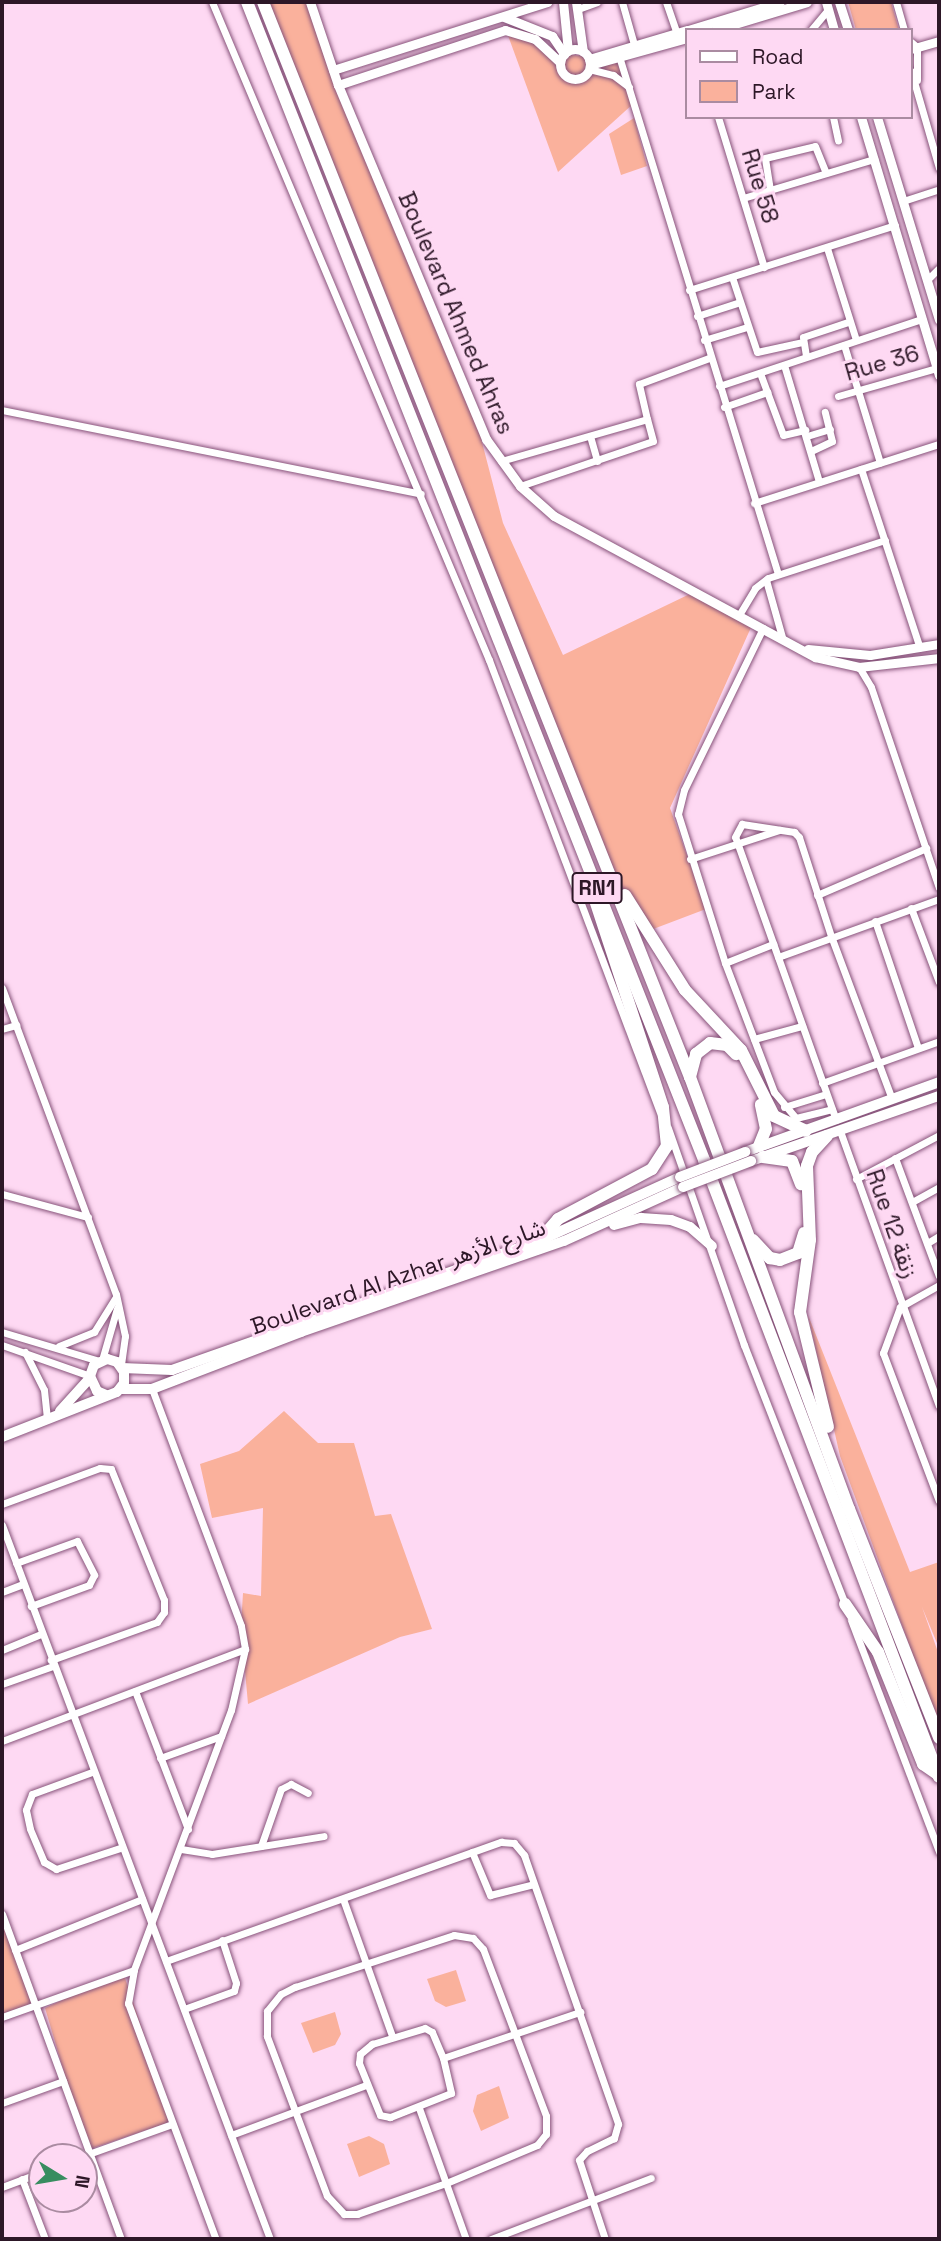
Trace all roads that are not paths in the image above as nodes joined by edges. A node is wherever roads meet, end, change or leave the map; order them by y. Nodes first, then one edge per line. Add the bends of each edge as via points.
1 (212, 2) edge
2 (263, 2) edge
3 (310, 2) edge
4 (548, 2) edge
5 (563, 2) edge
6 (597, 2) edge
7 (622, 2) edge
8 (666, 2) edge
9 (780, 2) edge
10 (807, 2) edge
11 (839, 2) edge
12 (896, 2) edge
13 (247, 3) edge
14 (577, 5) edge
15 (827, 6) edge
16 (502, 16) junction
17 (695, 28) edge
18 (722, 28) edge
19 (812, 28) edge
20 (833, 28) edge
21 (847, 28) edge
22 (903, 28) edge
23 (685, 31) edge
24 (677, 34) junction
25 (685, 39) edge
26 (939, 41) edge
27 (913, 46) edge
28 (635, 48) junction
29 (564, 56) junction
30 (619, 56) junction
31 (588, 61) junction
32 (333, 70) junction
33 (913, 75) edge
34 (338, 85) junction
35 (918, 85) junction
36 (631, 90) junction
37 (719, 119) edge
38 (833, 119) edge
39 (862, 119) edge
40 (878, 119) edge
41 (838, 140) dead end
42 (935, 140) edge
43 (874, 159) junction
44 (939, 168) edge
45 (826, 173) junction
46 (939, 189) edge
47 (770, 190) junction
48 (743, 198) junction
49 (903, 201) junction
50 (895, 225) junction
51 (827, 248) junction
52 (764, 267) junction
53 (939, 268) edge
54 (732, 277) junction
55 (926, 280) junction
56 (689, 290) junction
57 (740, 302) junction
58 (938, 314) edge
59 (697, 316) junction
60 (921, 319) junction
61 (848, 322) junction
62 (747, 327) junction
63 (704, 340) junction
64 (856, 340) junction
65 (802, 342) junction
66 (844, 345) junction
67 (806, 356) junction
68 (709, 358) junction
69 (784, 365) junction
70 (938, 371) edge
71 (760, 373) junction
72 (719, 386) junction
73 (858, 391) junction
74 (767, 392) junction
75 (838, 396) dead end
76 (724, 407) junction
77 (2, 410) edge
78 (825, 412) dead end
79 (647, 419) junction
80 (830, 429) junction
81 (806, 433) junction
82 (590, 436) junction
83 (939, 444) edge
84 (811, 451) junction
85 (501, 461) junction
86 (597, 461) junction
87 (880, 463) junction
88 (861, 469) junction
89 (820, 482) junction
90 (520, 486) junction
91 (421, 494) junction
92 (754, 503) junction
93 (885, 540) junction
94 (778, 574) junction
95 (766, 580) junction
96 (739, 615) junction
97 (763, 628) junction
98 (782, 638) junction
99 (939, 644) edge
100 (803, 648) junction
101 (919, 648) junction
102 (858, 655) junction
103 (870, 655) junction
104 (939, 658) edge
105 (871, 666) junction
106 (859, 667) junction
107 (871, 687) junction
108 (569, 769) junction
109 (780, 829) junction
110 (738, 844) junction
111 (926, 848) junction
112 (690, 859) junction
113 (589, 866) junction
114 (939, 888) edge
115 (817, 895) junction
116 (939, 899) edge
117 (911, 908) junction
118 (875, 921) junction
119 (831, 936) junction
120 (773, 944) junction
121 (778, 957) junction
122 (725, 964) junction
123 (939, 982) edge
124 (2, 988) edge
125 (16, 1025) junction
126 (802, 1026) junction
127 (2, 1029) edge
128 (754, 1039) junction
129 (939, 1041) edge
130 (918, 1048) junction
131 (879, 1063) junction
132 (690, 1077) junction
133 (939, 1082) edge
134 (822, 1083) junction
135 (826, 1094) junction
136 (939, 1096) edge
137 (892, 1099) junction
138 (784, 1107) junction
139 (834, 1114) junction
140 (665, 1122) junction
141 (840, 1131) junction
142 (939, 1135) edge
143 (808, 1136) junction
144 (827, 1136) junction
145 (755, 1154) junction
146 (895, 1158) junction
147 (856, 1179) junction
148 (682, 1182) junction
149 (939, 1187) edge
150 (2, 1194) edge
151 (912, 1202) junction
152 (88, 1217) junction
153 (745, 1231) junction
154 (939, 1236) edge
155 (539, 1241) junction
156 (929, 1242) junction
157 (712, 1246) junction
158 (519, 1256) junction
159 (939, 1276) edge
160 (939, 1284) edge
161 (117, 1297) junction
162 (901, 1307) junction
163 (2, 1332) edge
164 (2, 1345) edge
165 (52, 1346) junction
166 (25, 1351) junction
167 (100, 1361) junction
168 (122, 1366) junction
169 (90, 1377) junction
170 (121, 1388) junction
171 (152, 1389) junction
172 (106, 1395) junction
173 (939, 1406) edge
174 (51, 1417) junction
175 (2, 1437) edge
176 (939, 1501) edge
177 (2, 1504) edge
178 (849, 1508) junction
179 (3, 1531) edge
180 (16, 1563) junction
181 (23, 1584) junction
182 (2, 1592) edge
183 (845, 1604) junction
184 (31, 1606) junction
185 (41, 1634) junction
186 (245, 1649) junction
187 (2, 1650) edge
188 (52, 1663) junction
189 (2, 1684) edge
190 (135, 1691) junction
191 (71, 1715) junction
192 (221, 1736) junction
193 (939, 1738) edge
194 (2, 1741) edge
195 (160, 1758) junction
196 (92, 1772) junction
197 (939, 1776) edge
198 (308, 1793) dead end
199 (188, 1829) junction
200 (324, 1836) dead end
201 (261, 1846) junction
202 (120, 1848) junction
203 (181, 1849) junction
204 (472, 1852) junction
205 (939, 1852) edge
206 (534, 1884) junction
207 (142, 1899) junction
208 (343, 1899) junction
209 (2, 1914) edge
210 (152, 1924) junction
211 (222, 1940) junction
212 (15, 1950) junction
213 (166, 1961) junction
214 (366, 1963) junction
215 (134, 1970) junction
216 (35, 2003) junction
217 (184, 2009) junction
218 (580, 2012) junction
219 (2, 2017) edge
220 (515, 2034) junction
221 (392, 2036) junction
222 (443, 2058) junction
223 (63, 2081) junction
224 (366, 2085) junction
225 (2, 2104) edge
226 (419, 2108) junction
227 (295, 2111) junction
228 (172, 2124) junction
229 (231, 2135) junction
230 (86, 2143) edge
231 (98, 2150) edge
232 (98, 2175) edge
233 (28, 2177) edge
234 (650, 2178) dead end
235 (22, 2179) junction
236 (446, 2183) junction
237 (2, 2187) edge
238 (591, 2202) junction
239 (45, 2239) edge
240 (121, 2239) edge
241 (216, 2239) edge
242 (270, 2239) edge
243 (466, 2239) edge
244 (491, 2239) edge
245 (605, 2239) edge

1 - 91 street
2 - 108 highway, RN1
3 - 32 street, Boulevard Ahmed Ahras
4 - 16 street
5 - 29 street
6 - 14 street
7 - 28 street
8 - 24 street
9 - 17 street
10 - 18 street
11 - 21 street
12 - 22 street
13 - 113 highway, RN1
14 - 31 street
15 - 19 street
15 - 20 street
16 - 29 street via 552,36
16 - 32 street
23 - 24 street
24 - 28 street
25 - 30 street
26 - 27 street
27 - 35 street
28 - 30 street
29 - 31 street
29 - 31 street via 562,72 574,79
29 - 34 street via 535,39 505,30
30 - 31 street
30 - 36 street
31 - 36 street
32 - 34 street, Boulevard Ahmed Ahras
33 - 35 street
34 - 85 street, Boulevard Ahmed Ahras via 486,439
35 - 42 street
36 - 56 street
37 - 48 street, Rue 58
38 - 41 street
39 - 43 street
40 - 49 street
42 - 44 street
43 - 45 street
43 - 50 street
45 - 47 street
45 - 47 street via 815,146 765,158
46 - 49 street
47 - 48 street
48 - 52 street, Rue 58
49 - 55 street
50 - 51 street
50 - 60 street
51 - 52 street
51 - 61 street
52 - 54 street
53 - 55 street
54 - 56 street
54 - 57 street
55 - 58 street
56 - 59 street
57 - 59 street
57 - 62 street
59 - 63 street
60 - 64 street
60 - 70 street
61 - 64 street
61 - 65 street via 805,335
62 - 63 street
62 - 65 street via 757,352
63 - 68 street
64 - 66 street
65 - 67 street
66 - 67 street
66 - 73 street
67 - 69 street
68 - 72 street
68 - 79 street via 639,383
69 - 71 street
69 - 81 street
70 - 73 street, Rue 36
71 - 72 street
71 - 74 street
72 - 76 street
73 - 75 street, Rue 36
73 - 87 street
74 - 76 street
74 - 81 street via 783,435
76 - 92 street
77 - 91 street
78 - 80 street
79 - 82 street
79 - 86 street via 653,441
80 - 81 street
80 - 84 street via 829,445
81 - 84 street
82 - 85 street
82 - 86 street
83 - 87 street
84 - 89 street
85 - 90 street, Boulevard Ahmed Ahras
86 - 90 street
87 - 88 street
88 - 89 street
88 - 93 street
89 - 92 street
90 - 96 street, Boulevard Ahmed Ahras via 554,516
91 - 140 street
92 - 94 street
93 - 94 street
93 - 101 street
94 - 95 street
95 - 96 street via 755,588
95 - 98 street
96 - 97 street, Boulevard Ahmed Ahras
97 - 98 street, Boulevard Ahmed Ahras
97 - 112 street via 680,799 678,814
98 - 100 street, Boulevard Ahmed Ahras
99 - 101 street, Boulevard Ahmed Ahras
100 - 102 street, Boulevard Ahmed Ahras
100 - 106 street, Boulevard Ahmed Ahras via 828,662
101 - 103 street, Boulevard Ahmed Ahras
102 - 103 street, Boulevard Ahmed Ahras
102 - 106 street
103 - 105 street
104 - 105 street, Boulevard Ahmed Ahras
105 - 106 street, Boulevard Ahmed Ahras
105 - 107 street
106 - 107 street
107 - 111 street
108 - 132 highway, RN1
108 - 143 highway via 627,898 685,990 741,1050 774,1116
109 - 110 street
109 - 110 street via 741,824 736,830
109 - 115 street via 799,837
110 - 112 street
110 - 120 street
111 - 114 street
111 - 115 street
112 - 122 street
113 - 140 highway via 600,922
113 - 197 highway, RN1
115 - 119 street
116 - 117 street
117 - 118 street
117 - 123 street
118 - 119 street
118 - 130 street
119 - 121 street
119 - 131 street
120 - 121 street
120 - 122 street
121 - 126 street
122 - 128 street
124 - 125 street
125 - 127 street
125 - 152 street
126 - 128 street
126 - 134 street
128 - 138 street
129 - 130 street
130 - 131 street
131 - 134 street
131 - 137 street
132 - 145 highway via 702,1047 719,1042 734,1050 764,1111 766,1129
132 - 153 highway, RN1
133 - 137 main road
134 - 135 street
135 - 138 street
135 - 139 street
136 - 141 main road
137 - 139 main road
138 - 139 street via 799,1119
139 - 143 main road
140 - 155 highway via 664,1154 652,1169 558,1219
140 - 157 street
141 - 144 main road
141 - 147 street, Rue 12 زنقة
142 - 146 street
143 - 144 main road
143 - 145 main road
144 - 178 highway via 812,1152 807,1166 810,1240 800,1312
145 - 148 main road, bridge
145 - 153 highway via 786,1157 797,1165 803,1244 798,1253 780,1261 762,1252
146 - 147 street
146 - 151 street
147 - 162 street, Rue 12 زنقة
148 - 155 main road, Boulevard Al Azhar شارع الأزهر
148 - 158 main road, Boulevard Al Azhar شارع الأزهر via 564,1241
149 - 151 street
150 - 152 street
151 - 156 street
152 - 161 street
153 - 178 highway, RN1
154 - 156 street
155 - 168 main road, Boulevard Al Azhar شارع الأزهر via 172,1370
156 - 159 street
157 - 158 main road via 690,1227 651,1217
157 - 183 street via 744,1345
158 - 171 main road, Boulevard Al Azhar شارع الأزهر
160 - 162 street
161 - 165 street via 94,1332
161 - 167 street via 113,1331
161 - 168 street via 126,1346
162 - 173 street, Rue 12 زنقة
162 - 176 street via 883,1353
163 - 165 street
164 - 166 street
165 - 167 street
166 - 169 street
166 - 174 street
167 - 168 main road
167 - 169 main road
168 - 170 main road
169 - 172 main road via 97,1391
169 - 174 main road
170 - 171 main road, Boulevard Al Azhar شارع الأزهر
170 - 172 main road
171 - 186 street via 241,1626
172 - 174 main road
174 - 175 main road
177 - 188 street via 100,1468 111,1469 164,1600 164,1612 157,1622
178 - 193 highway, RN1
179 - 180 street
180 - 181 street
180 - 184 street via 77,1541 94,1575 89,1585
181 - 182 street
181 - 184 street
183 - 197 highway via 878,1652 923,1764
183 - 205 street
184 - 185 street
185 - 187 street
185 - 188 street
186 - 190 street
186 - 192 street via 243,1671
188 - 189 street
188 - 191 street
190 - 191 street
190 - 195 street
191 - 194 street
191 - 196 street
192 - 195 street
192 - 199 street
195 - 199 street
196 - 202 street
196 - 202 street via 33,1794 26,1810 30,1829 44,1862 56,1869
198 - 201 street via 290,1784 281,1789
199 - 203 street
200 - 201 street
201 - 203 street via 212,1854
202 - 207 street
203 - 210 street
204 - 206 street via 501,1842 514,1843
204 - 206 street via 490,1895
204 - 208 street
206 - 218 street
207 - 210 street
207 - 212 street
208 - 211 street
208 - 214 street
209 - 212 street
210 - 213 street
210 - 215 street
211 - 213 street
211 - 217 street via 236,1983 234,1992
212 - 216 street
213 - 217 street
214 - 220 street via 454,1935 473,1938 488,1959
214 - 221 street
214 - 227 street via 295,1987 267,2011 267,2036
215 - 216 street
215 - 228 street via 130,2010
216 - 219 street
216 - 223 street
217 - 229 street
218 - 220 street
218 - 238 street via 618,2129 614,2138 580,2157
220 - 222 street
220 - 236 street via 546,2116 546,2134 537,2145
221 - 222 street via 427,2029
221 - 224 street via 360,2054
222 - 226 street via 451,2093
223 - 225 street
223 - 230 street
224 - 226 street via 384,2116
224 - 227 street
226 - 236 street
227 - 229 street
227 - 236 street via 337,2211 358,2214
228 - 231 street
228 - 241 street
229 - 242 street
232 - 240 street
233 - 235 street
234 - 238 street
235 - 237 street
235 - 239 street
236 - 243 street
238 - 244 street
238 - 245 street

